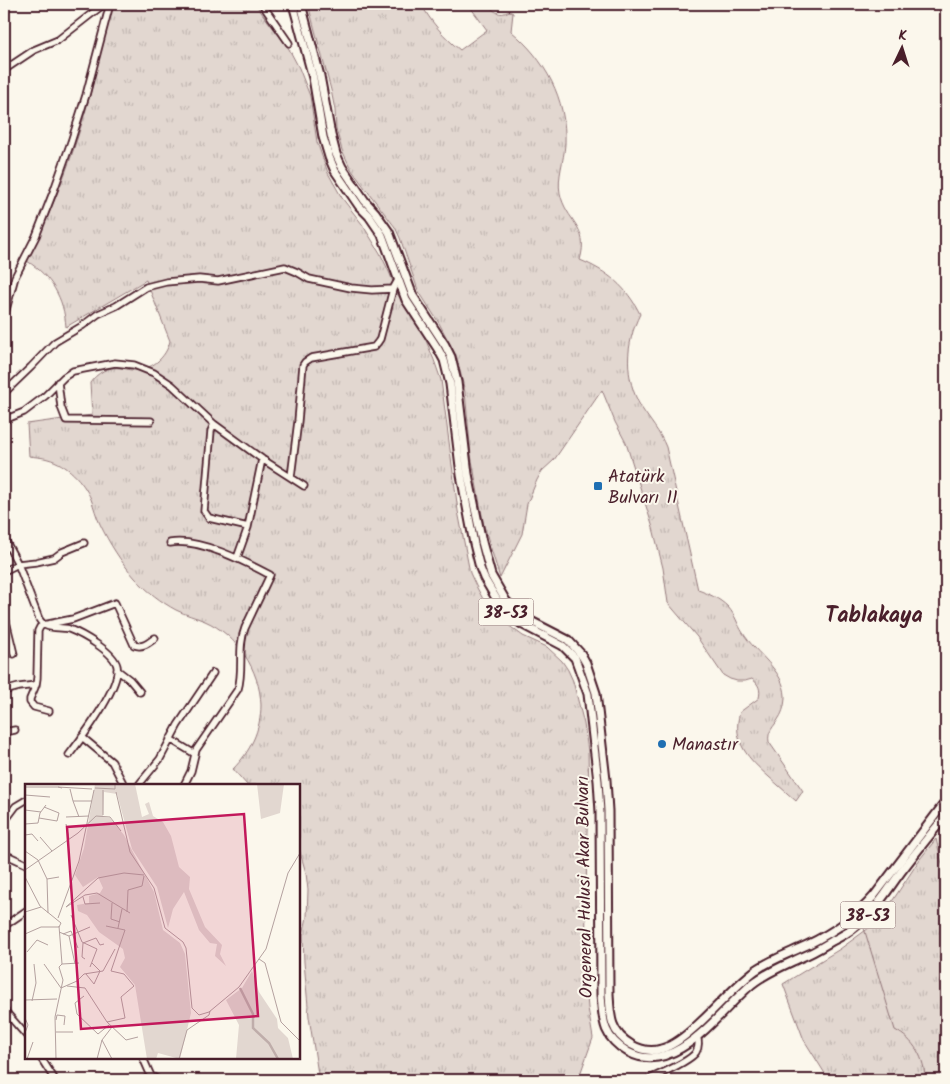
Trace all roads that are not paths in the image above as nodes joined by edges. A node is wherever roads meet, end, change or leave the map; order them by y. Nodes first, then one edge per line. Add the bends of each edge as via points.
1 (104, 4) edge
2 (110, 4) edge
3 (262, 4) edge
4 (293, 4) edge
5 (301, 4) edge
6 (289, 43) dead end
7 (4, 49) edge
8 (5, 70) edge
9 (398, 280) junction
10 (393, 289) junction
11 (4, 318) edge
12 (58, 382) junction
13 (4, 393) edge
14 (4, 420) edge
15 (151, 421) dead end
16 (214, 424) junction
17 (262, 459) junction
18 (291, 477) junction
19 (304, 486) dead end
20 (248, 528) junction
21 (4, 538) edge
22 (170, 543) dead end
23 (84, 544) dead end
24 (238, 558) junction
25 (18, 564) junction
26 (4, 570) edge
27 (4, 613) edge
28 (43, 625) junction
29 (155, 638) dead end
30 (14, 654) dead end
31 (117, 670) junction
32 (213, 673) dead end
33 (36, 685) junction
34 (4, 691) edge
35 (140, 692) dead end
36 (49, 711) dead end
37 (15, 730) dead end
38 (4, 732) edge
39 (82, 737) junction
40 (170, 739) junction
41 (195, 754) junction
42 (69, 756) dead end
43 (123, 784) edge
44 (139, 784) edge
45 (184, 784) edge
46 (25, 801) edge
47 (946, 801) edge
48 (945, 817) edge
49 (4, 822) edge
50 (4, 856) edge
51 (25, 864) edge
52 (25, 912) edge
53 (4, 926) edge
54 (4, 1010) edge
55 (25, 1034) edge
56 (697, 1036) junction
57 (42, 1059) edge
58 (143, 1059) edge
59 (150, 1076) junction
60 (55, 1080) edge
61 (144, 1080) edge
62 (158, 1080) edge
63 (647, 1080) edge

1 - 8 street via 58,40 34,50
2 - 11 street via 71,142 36,236 15,277
3 - 6 street
4 - 9 main road, Orgeneral Hulusi Akar Bulvarı / 38-53 via 313,78 329,157 335,171 382,235
5 - 47 main road, Orgeneral Hulusi Akar Bulvarı / 38-53 via 336,154 389,232 413,296 451,357 468,474 491,575 513,608 568,640 581,654 596,693 608,811 610,1016 619,1036 638,1048 652,1051 667,1047 684,1038 756,970 838,928 874,896
7 - 8 street
9 - 10 street
9 - 56 main road, Orgeneral Hulusi Akar Bulvarı / 38-53 via 406,300 444,360 461,475 484,578 508,614 563,646 575,658 588,694 600,812 600,969 606,1031 621,1048 635,1056 653,1058 671,1054
10 - 13 street via 350,288 309,279 285,267 218,281 199,279 146,286 55,342
10 - 18 street via 380,339 374,347 311,358 303,365
12 - 14 street via 24,412
12 - 15 street via 66,420
12 - 16 street via 73,371 84,368 115,363 134,365 172,385
16 - 17 street
16 - 20 street via 204,511 209,518
17 - 18 street
17 - 20 street
18 - 19 street
20 - 24 street
21 - 25 street
22 - 24 street via 193,543
23 - 25 street via 54,558
24 - 41 street via 270,574 242,636 238,689
25 - 26 street
25 - 28 street
27 - 30 street
28 - 29 street via 72,620 115,603 134,645 143,646
28 - 31 street via 70,630 92,641 111,656
28 - 33 street via 38,631
31 - 35 street
31 - 39 street via 107,698
32 - 40 street
33 - 34 street
33 - 36 street via 31,704
37 - 38 street
39 - 42 street
39 - 43 street via 112,762
40 - 41 street
40 - 44 street
41 - 45 street
46 - 49 street via 16,806
48 - 56 main road, Orgeneral Hulusi Akar Bulvarı / 38-53 via 861,922 815,951 762,977
50 - 51 street
52 - 53 street
54 - 55 street
56 - 63 street via 698,1048 693,1056
57 - 60 street
58 - 59 street
59 - 61 street
59 - 62 street

